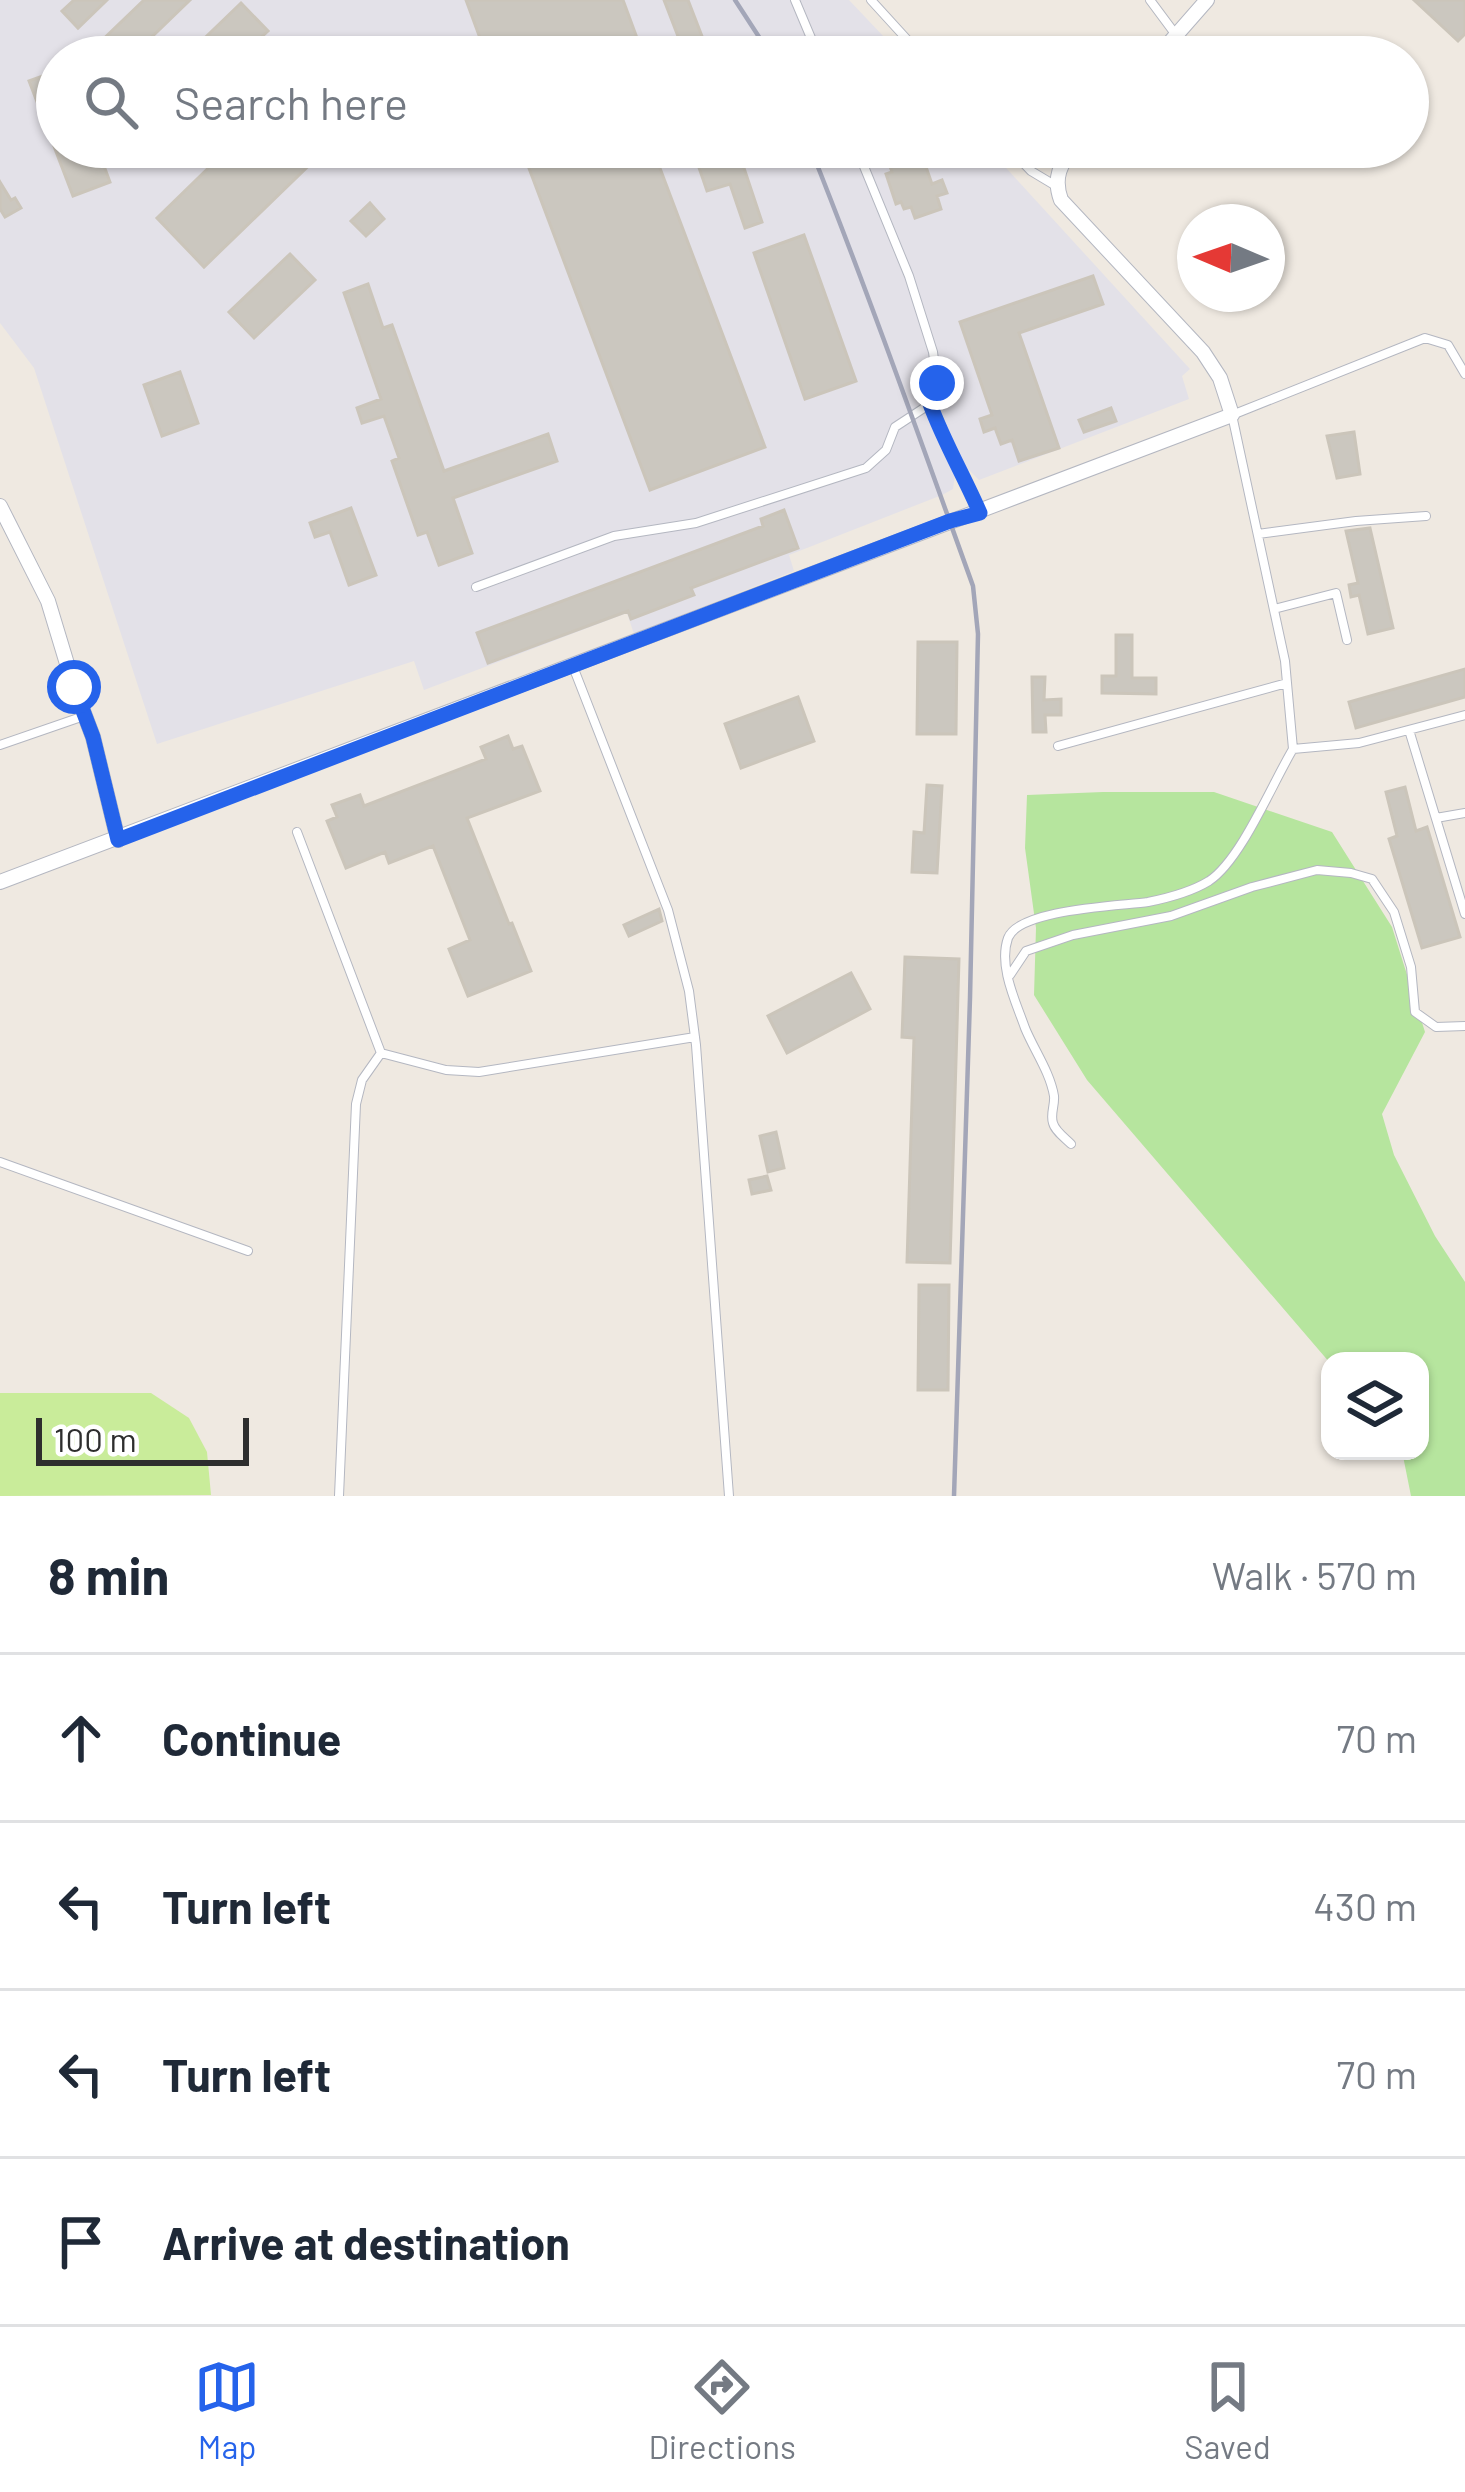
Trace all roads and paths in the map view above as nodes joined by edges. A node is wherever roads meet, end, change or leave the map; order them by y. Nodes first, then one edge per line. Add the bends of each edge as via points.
1 (795, 0) edge
2 (871, 0) edge
3 (1150, 0) edge
4 (1207, 0) edge
5 (1176, 35) joint
6 (810, 36) edge
7 (904, 36) edge
8 (865, 168) edge
9 (1027, 168) edge
10 (1061, 168) edge
11 (1056, 186) junction
12 (1465, 374) edge
13 (930, 404) junction
14 (1232, 415) junction
15 (0, 506) edge
16 (980, 513) junction
17 (1426, 516) dead end
18 (1258, 534) junction
19 (476, 587) dead end
20 (1274, 608) junction
21 (1347, 640) dead end
22 (572, 664) junction
23 (1287, 683) junction
24 (1465, 715) edge
25 (86, 716) junction
26 (1409, 730) junction
27 (0, 745) edge
28 (1058, 746) dead end
29 (1293, 749) junction
30 (1465, 813) edge
31 (1436, 818) junction
32 (297, 832) dead end
33 (118, 840) junction
34 (0, 883) edge
35 (1465, 914) edge
36 (1009, 976) junction
37 (1465, 1026) edge
38 (695, 1037) junction
39 (381, 1053) junction
40 (1071, 1144) dead end
41 (0, 1162) edge
42 (248, 1250) dead end
43 (339, 1496) edge
44 (729, 1496) edge

1 - 6 lane
2 - 7 lane
3 - 5 lane
4 - 5 street
8 - 13 lane via 933,352
9 - 11 lane
10 - 11 street
11 - 14 street via 1203,352
12 - 14 lane via 1448,345 1425,338
13 - 16 lane
13 - 19 lane via 895,427 866,468 696,523 614,536
14 - 16 street
14 - 18 lane
15 - 25 street via 48,601
16 - 22 street
17 - 18 lane
18 - 20 lane
20 - 21 lane via 1336,593
20 - 23 lane
22 - 33 street
22 - 38 lane via 668,910
23 - 28 lane
23 - 29 lane
24 - 26 lane
25 - 27 lane
25 - 33 street
26 - 29 lane
26 - 31 lane
29 - 36 lane via 1239,847 1208,881 1153,901 1026,922 1007,940
30 - 31 lane
31 - 35 lane
32 - 39 lane
33 - 34 street
36 - 37 lane via 1027,951 1073,935 1172,916 1317,870 1352,873 1372,879 1394,912 1415,1012 1436,1027
36 - 40 lane via 1055,1100 1054,1127
38 - 39 lane via 479,1072
38 - 44 lane
39 - 43 lane via 356,1104
41 - 42 lane

